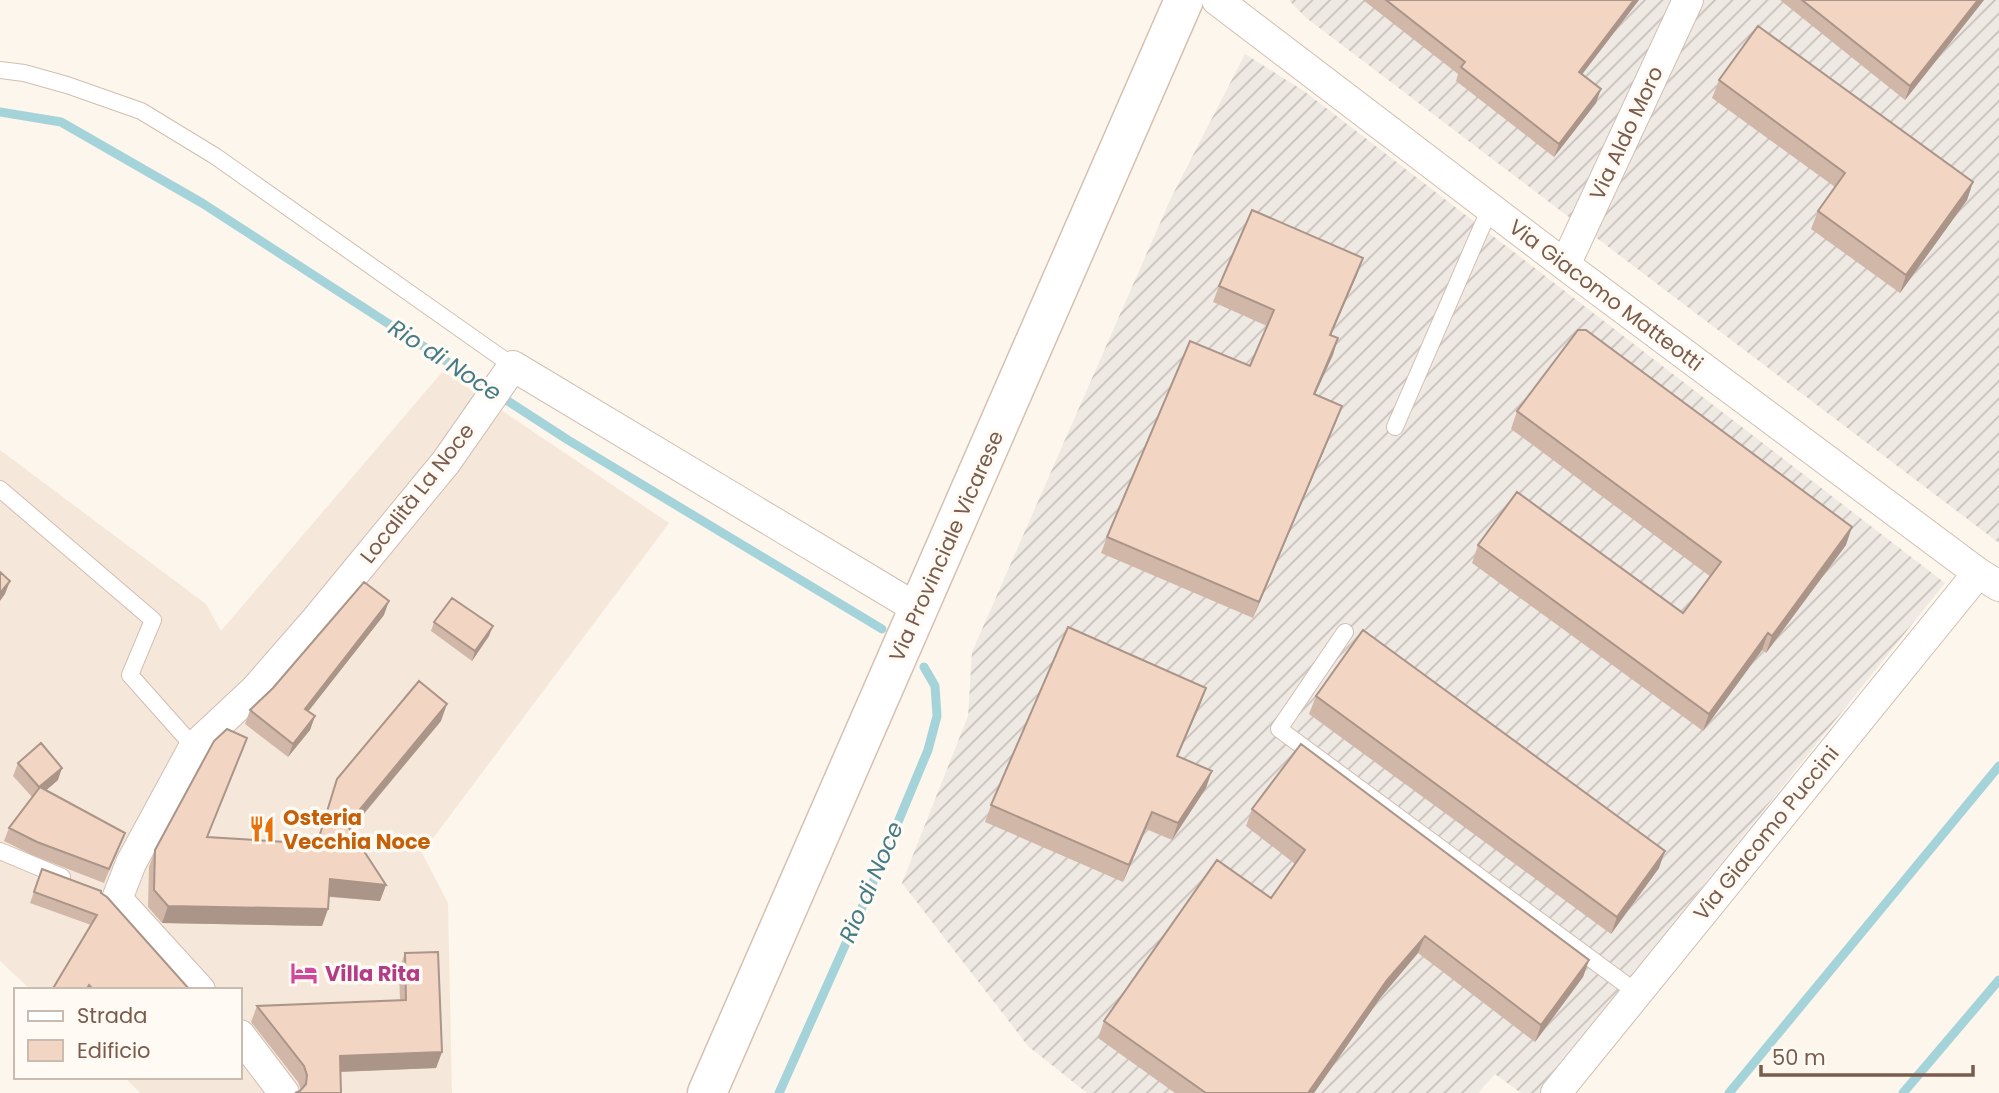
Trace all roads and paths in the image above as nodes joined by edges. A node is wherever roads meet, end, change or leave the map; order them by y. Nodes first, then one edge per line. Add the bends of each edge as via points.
1 (1184, 0) edge
2 (1217, 0) edge
3 (1688, 0) edge
4 (0, 70) edge
5 (1490, 208) junction
6 (1565, 265) junction
7 (502, 382) junction
8 (1395, 427) dead end
9 (0, 489) edge
10 (1988, 579) edge
11 (918, 609) junction
12 (1345, 632) dead end
13 (194, 747) junction
14 (0, 851) edge
15 (79, 884) edge
16 (198, 988) edge
17 (1636, 992) junction
18 (242, 1038) edge
19 (284, 1093) edge
20 (707, 1093) edge
21 (1556, 1093) edge

1 - 11 main road, Via Provinciale Vicarese
2 - 5 street, Via Giacomo Matteotti
3 - 6 street, Via Aldo Moro
4 - 7 lane via 67,85 141,111 215,156
5 - 6 street, Via Giacomo Matteotti
5 - 8 lane
6 - 10 street, Via Giacomo Matteotti
7 - 11 street
7 - 13 street, Località La Noce via 446,462 316,620 255,690
9 - 13 lane via 153,620 130,675
10 - 17 street, Via Giacomo Puccini
11 - 20 main road, Via Provinciale Vicarese
12 - 17 lane via 1279,729
13 - 16 street, Località La Noce via 111,896
14 - 15 lane
17 - 21 street, Via Giacomo Puccini
18 - 19 street

